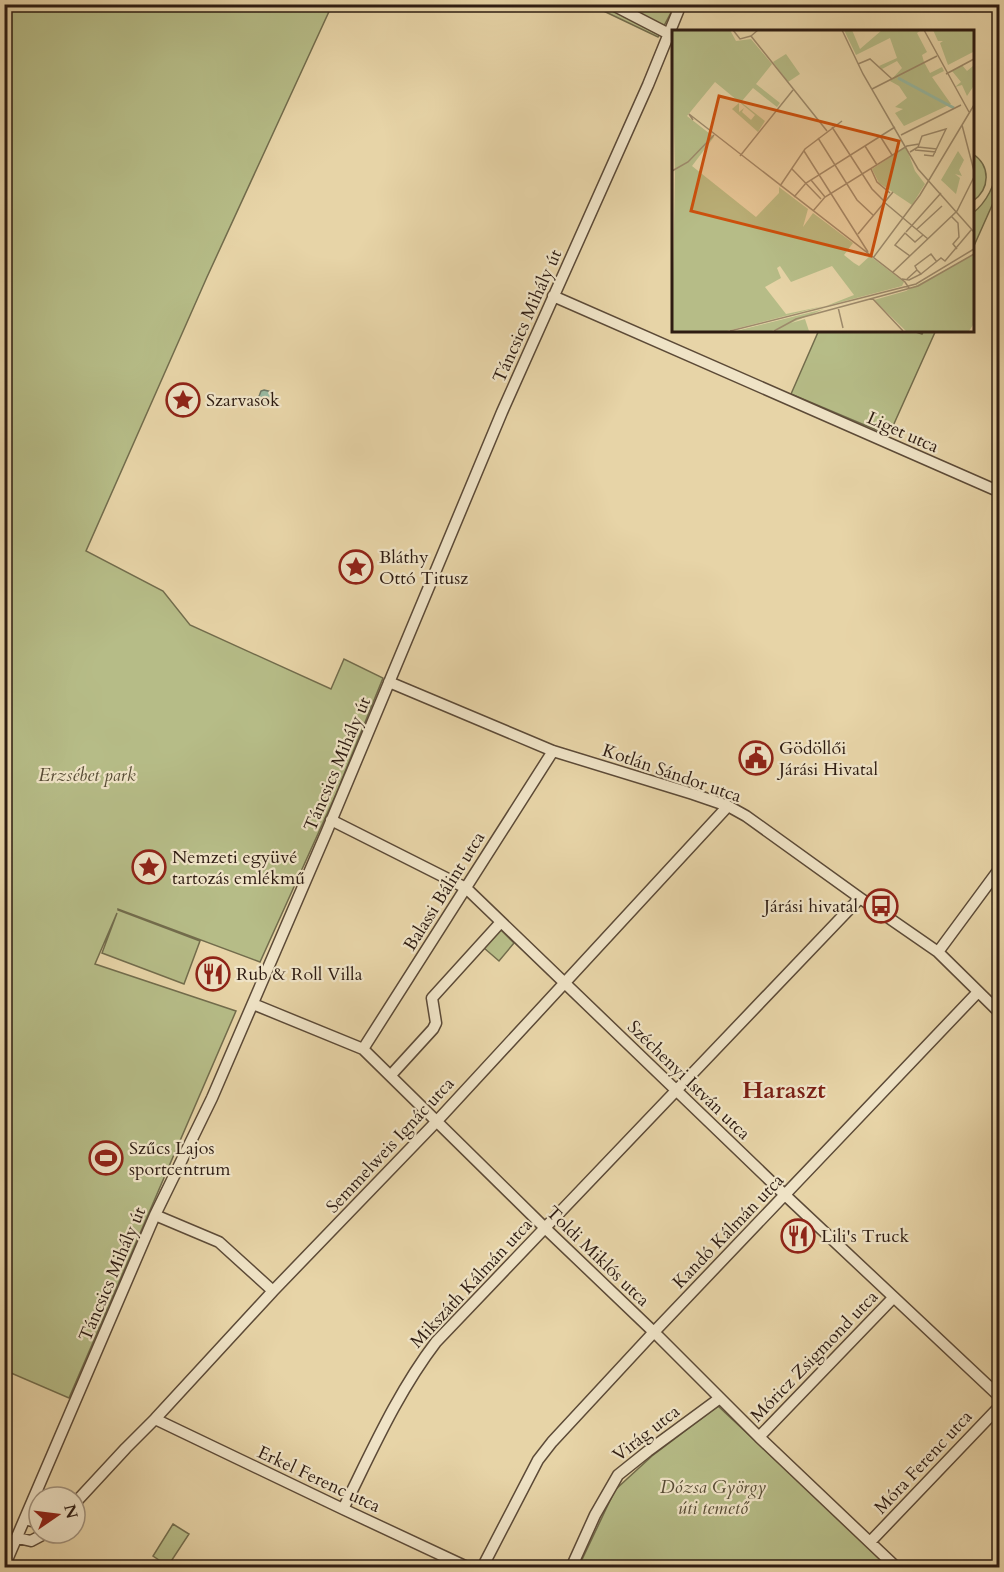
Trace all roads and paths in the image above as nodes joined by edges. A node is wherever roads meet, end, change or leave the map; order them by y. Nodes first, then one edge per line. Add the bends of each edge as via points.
1 (611, 4) edge
2 (681, 4) edge
3 (669, 34) junction
4 (553, 296) junction
5 (999, 492) edge
6 (389, 682) junction
7 (553, 750) junction
8 (728, 806) junction
9 (331, 820) junction
10 (999, 868) edge
11 (466, 888) junction
12 (860, 898) junction
13 (501, 922) junction
14 (938, 952) junction
15 (564, 983) junction
16 (978, 992) junction
17 (253, 1004) junction
18 (999, 1013) edge
19 (363, 1049) junction
20 (391, 1075) junction
21 (677, 1091) junction
22 (437, 1121) junction
23 (785, 1195) junction
24 (155, 1215) junction
25 (545, 1228) junction
26 (273, 1291) junction
27 (893, 1298) junction
28 (654, 1332) junction
29 (999, 1397) edge
30 (720, 1398) junction
31 (999, 1406) edge
32 (155, 1419) junction
33 (759, 1437) junction
34 (87, 1490) edge
35 (343, 1509) junction
36 (26, 1519) joint
37 (18, 1538) junction
38 (27, 1539) edge
39 (870, 1542) junction
40 (4, 1567) edge
41 (468, 1567) edge
42 (482, 1568) edge
43 (571, 1568) edge
44 (897, 1568) edge

1 - 3 street
2 - 3 street, Táncsics Mihály út
3 - 4 street, Táncsics Mihály út
4 - 5 street, Liget utca
4 - 6 street, Táncsics Mihály út
6 - 7 street, Kotlán Sándor utca
6 - 9 street, Táncsics Mihály út
7 - 8 street, Kotlán Sándor utca
7 - 11 street, Balassi Bálint utca
8 - 12 street, Kotlán Sándor utca
8 - 15 street, Semmelweis Ignác utca
9 - 11 street, Széchenyi István utca
9 - 17 street, Táncsics Mihály út
10 - 14 street
11 - 13 street, Széchenyi István utca
11 - 19 street, Balassi Bálint utca
12 - 14 street, Kotlán Sándor utca
12 - 21 street, Mikszáth Kálmán utca
13 - 15 street, Széchenyi István utca
13 - 20 street via 432,998 436,1023 433,1029
14 - 16 street, Kotlán Sándor utca
15 - 21 street, Széchenyi István utca
15 - 22 street, Semmelweis Ignác utca
16 - 18 street, Kotlán Sándor utca
16 - 23 street, Kandó Kálmán utca
17 - 19 street, Toldi Miklós utca
17 - 24 street, Táncsics Mihály út
19 - 20 street, Toldi Miklós utca
20 - 22 street, Toldi Miklós utca
21 - 23 street, Széchenyi István utca
21 - 25 street, Mikszáth Kálmán utca
22 - 25 street, Toldi Miklós utca
22 - 26 street, Semmelweis Ignác utca
23 - 27 street, Széchenyi István utca
23 - 28 street, Kandó Kálmán utca
24 - 26 street via 219,1242
24 - 36 street, Táncsics Mihály út
25 - 28 street, Toldi Miklós utca
25 - 35 street, Mikszáth Kálmán utca via 418,1365
26 - 32 street, Semmelweis Ignác utca
27 - 29 street, Széchenyi István utca
27 - 33 street, Móricz Zsigmond utca
28 - 30 street, Toldi Miklós utca
28 - 42 street, Kandó Kálmán utca via 545,1450
30 - 33 street, Toldi Miklós utca
30 - 43 street, Virág utca via 618,1475
31 - 39 street, Móra Ferenc utca
32 - 34 street, Semmelweis Ignác utca
32 - 35 street, Erkel Ferenc utca
33 - 39 street, Toldi Miklós utca
35 - 41 street, Erkel Ferenc utca
36 - 37 street, Táncsics Mihály út
37 - 38 street
37 - 40 street, Táncsics Mihály út
39 - 44 street, Toldi Miklós utca

